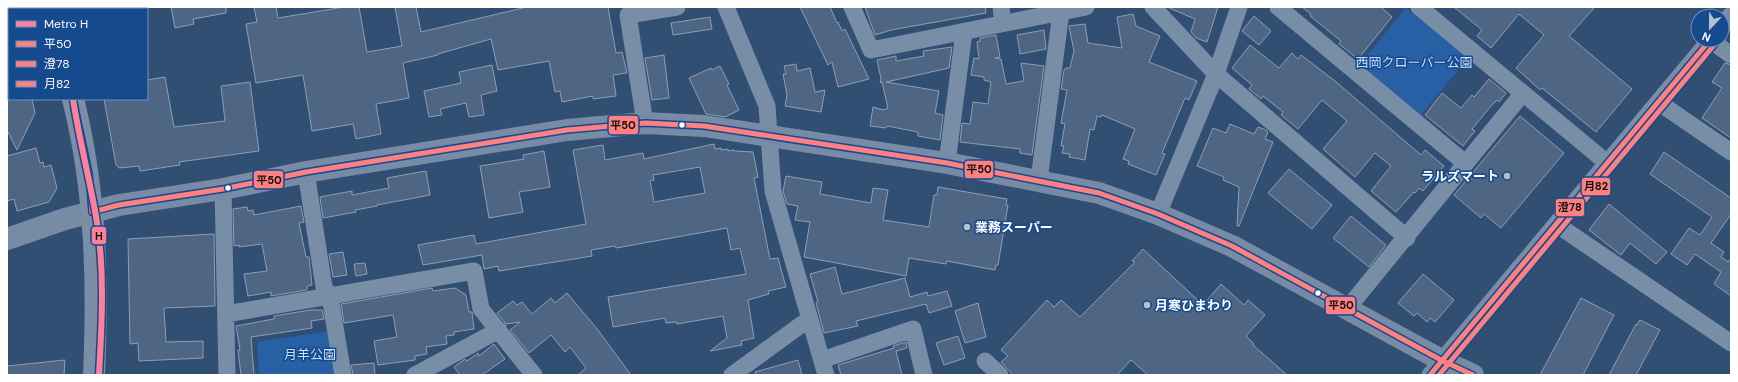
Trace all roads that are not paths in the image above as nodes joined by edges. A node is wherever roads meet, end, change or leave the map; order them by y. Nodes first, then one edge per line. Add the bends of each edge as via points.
1 (677, 7) edge
2 (726, 7) edge
3 (852, 7) edge
4 (1086, 7) edge
5 (1153, 7) edge
6 (1239, 7) edge
7 (1278, 7) edge
8 (1419, 7) edge
9 (1061, 12) junction
10 (1002, 15) edge
11 (964, 32) junction
12 (1703, 48) edge
13 (1721, 48) edge
14 (1731, 55) edge
15 (1216, 74) junction
16 (1523, 93) junction
17 (73, 100) edge
18 (1658, 102) junction
19 (645, 123) junction
20 (769, 136) junction
21 (1731, 152) edge
22 (1606, 162) junction
23 (947, 163) junction
24 (1465, 163) junction
25 (306, 172) junction
26 (1039, 180) junction
27 (223, 189) junction
28 (92, 212) junction
29 (1158, 214) junction
30 (1556, 224) junction
31 (1407, 238) junction
32 (7, 239) edge
33 (330, 297) junction
34 (1347, 309) junction
35 (226, 314) junction
36 (809, 319) junction
37 (499, 330) junction
38 (1731, 343) edge
39 (985, 361) dead end
40 (824, 368) edge
41 (1436, 368) edge
42 (94, 375) edge
43 (227, 375) edge
44 (343, 375) edge
45 (415, 375) edge
46 (534, 375) edge
47 (732, 375) edge
48 (924, 375) edge
49 (1000, 375) edge
50 (1473, 375) edge

1 - 19 street via 628,15
2 - 20 street via 767,106
3 - 11 street via 871,50
4 - 9 street
5 - 15 street
6 - 15 street
7 - 24 street
8 - 16 street
9 - 10 street
9 - 26 street
10 - 11 street
11 - 23 street
12 - 18 street
13 - 14 street
15 - 29 street
15 - 31 street
16 - 22 street
16 - 24 street
17 - 28 highway via 89,173
18 - 21 street
18 - 22 street
19 - 20 main road via 704,126
19 - 25 main road via 567,130
20 - 23 main road
20 - 36 street via 773,191
22 - 30 street
23 - 26 main road
24 - 31 street
25 - 27 main road
25 - 33 street via 324,287
26 - 29 main road via 1099,193
27 - 28 main road via 118,205
27 - 35 street
28 - 32 main road
28 - 42 highway via 97,299
29 - 34 main road via 1232,246
30 - 38 street
30 - 41 street
31 - 34 street
33 - 35 street
33 - 37 street via 474,271 481,309
33 - 44 street
34 - 41 main road
35 - 43 street
36 - 40 street
36 - 47 street
37 - 45 street
37 - 46 street
39 - 49 street
40 - 48 street via 913,329
41 - 50 main road

